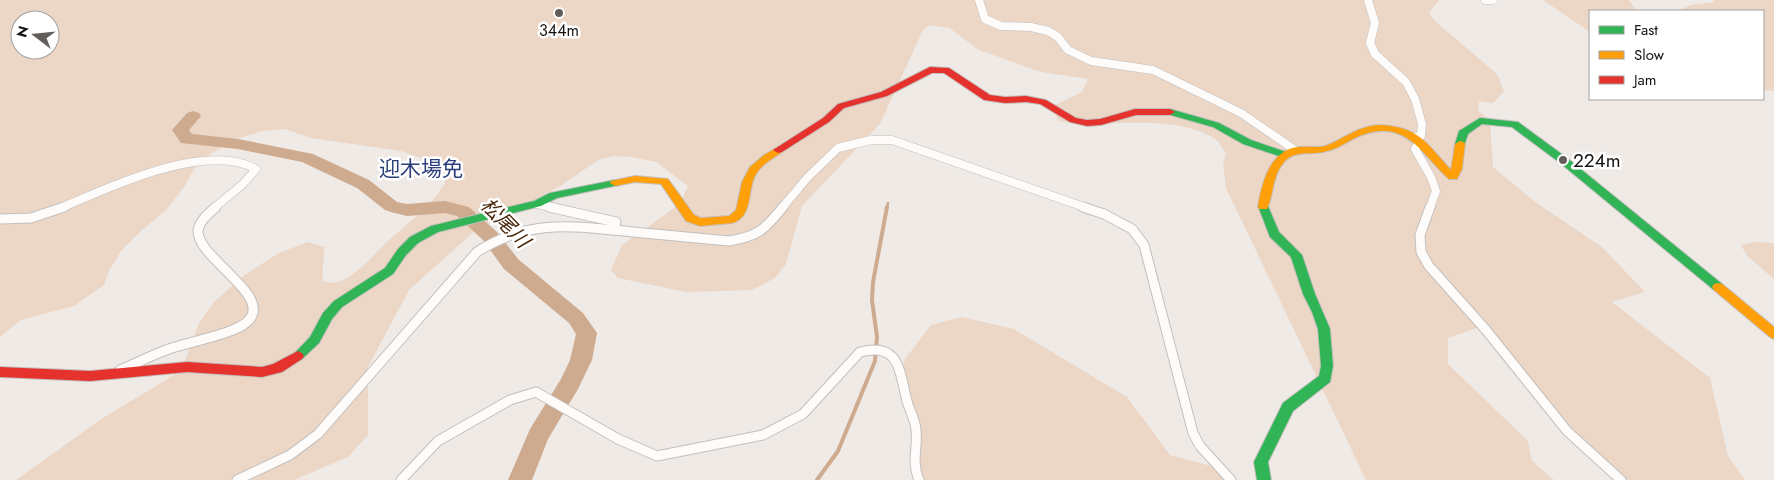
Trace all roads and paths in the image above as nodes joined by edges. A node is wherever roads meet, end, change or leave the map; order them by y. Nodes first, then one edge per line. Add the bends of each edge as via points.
1 (979, 0) edge
2 (1368, 0) edge
3 (1484, 0) edge
4 (1493, 0) edge
5 (1417, 140) junction
6 (1290, 153) junction
7 (536, 204) junction
8 (0, 219) edge
9 (613, 230) junction
10 (1774, 334) edge
11 (0, 372) edge
12 (113, 373) junction
13 (237, 480) edge
14 (401, 480) edge
15 (918, 480) edge
16 (1231, 480) edge
17 (1264, 480) edge
18 (1621, 480) edge

1 - 6 street via 985,19 1001,26 1048,31 1058,37 1068,50 1091,61 1153,70 1241,113
2 - 5 street via 1375,23 1370,43 1375,54 1406,82 1416,99 1422,124 1421,136
3 - 4 street
5 - 6 street via 1389,128 1370,129 1356,133 1336,146
5 - 10 street via 1453,177 1458,170 1457,154 1463,133 1472,125 1480,121 1516,124
5 - 18 street via 1415,149 1436,191 1420,235 1421,252 1429,266 1486,330 1567,431
6 - 7 street via 1247,142 1216,125 1165,111 1135,112 1101,122 1073,120 1044,102 987,98 946,70 930,70 884,94 842,106 826,120 761,161 748,177 741,212 732,219 700,222 690,218 664,181 654,180 634,179 554,195
6 - 17 street via 1266,188 1263,209 1274,234 1296,255 1324,330 1327,366 1318,385 1288,407 1261,462
7 - 9 street via 616,222
7 - 12 street via 435,229 414,240 389,271 338,304 302,354 278,368 262,372 186,367
8 - 12 street via 27,219 49,213 115,185 204,160 234,160 256,169 201,221 197,232 204,249 236,279 253,304 253,314 248,321 234,328 163,351
9 - 13 street via 539,227 486,245 318,434 290,455
9 - 16 street via 729,241 747,238 764,229 838,148 871,140 892,140 1104,214 1132,229 1144,245 1193,433 1200,446
11 - 12 street via 90,376
14 - 15 street via 438,442 510,400 536,392 618,439 657,456 763,435 803,414 860,352 870,348 888,350 896,359 916,432 913,467

